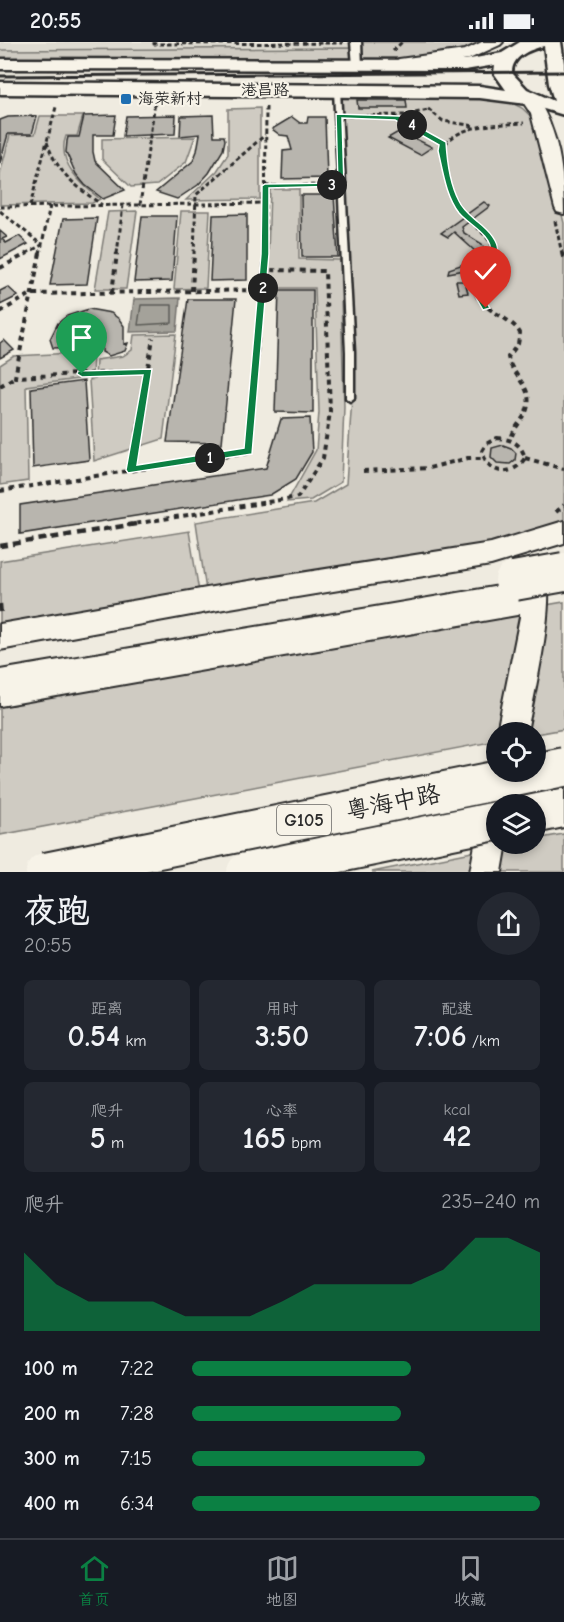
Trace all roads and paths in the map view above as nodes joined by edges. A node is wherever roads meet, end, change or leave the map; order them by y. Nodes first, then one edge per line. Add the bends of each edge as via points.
1 (154, 42) edge
2 (343, 42) edge
3 (356, 42) edge
4 (495, 42) edge
5 (552, 42) edge
6 (532, 43) edge
7 (506, 58) junction
8 (0, 64) edge
9 (358, 65) junction
10 (392, 65) junction
11 (0, 88) edge
12 (337, 90) junction
13 (401, 91) junction
14 (426, 91) junction
15 (480, 92) junction
16 (156, 96) dead end
17 (529, 99) junction
18 (564, 103) edge
19 (266, 106) dead end
20 (56, 107) dead end
21 (564, 109) edge
22 (428, 110) junction
23 (338, 116) junction
24 (386, 116) junction
25 (532, 122) junction
26 (484, 126) junction
27 (266, 135) junction
28 (47, 141) junction
29 (443, 144) junction
30 (342, 185) junction
31 (265, 186) junction
32 (265, 203) junction
33 (196, 204) junction
34 (102, 205) junction
35 (123, 205) junction
36 (140, 205) junction
37 (30, 206) junction
38 (50, 206) junction
39 (0, 209) edge
40 (559, 213) edge
41 (42, 245) junction
42 (564, 261) edge
43 (0, 268) edge
44 (264, 270) junction
45 (262, 290) junction
46 (192, 291) junction
47 (112, 293) junction
48 (31, 294) junction
49 (0, 312) edge
50 (153, 338) dead end
51 (148, 371) junction
52 (15, 376) junction
53 (0, 386) edge
54 (350, 398) dead end
55 (511, 440) junction
56 (483, 458) junction
57 (525, 458) junction
58 (564, 469) edge
59 (131, 470) junction
60 (363, 471) dead end
61 (0, 491) edge
62 (552, 538) edge
63 (0, 546) edge
64 (564, 572) edge
65 (516, 590) junction
66 (564, 592) edge
67 (0, 636) edge
68 (0, 670) edge
69 (0, 688) edge
70 (514, 722) edge
71 (564, 768) edge
72 (564, 807) edge
73 (546, 811) edge
74 (486, 821) edge
75 (489, 854) edge
76 (45, 872) edge
77 (246, 872) edge
78 (486, 872) edge

1 - 2 path
3 - 9 street
4 - 10 main road via 469,54
5 - 18 main road
6 - 7 main road
7 - 10 main road, 港昌路 via 465,65
7 - 17 main road via 505,78
8 - 9 main road, 港昌路
9 - 10 main road, 港昌路
10 - 13 main road via 418,76 414,84
11 - 12 main road, 港昌路
12 - 13 main road, 港昌路
12 - 23 lane
13 - 14 main road, 港昌路
14 - 15 main road, 港昌路
14 - 22 path
15 - 17 main road, 港昌路
15 - 25 main road via 511,101
16 - 36 path
17 - 21 main road, 港昌路
17 - 25 main road via 539,114
19 - 27 path
20 - 28 path
22 - 24 path
22 - 26 path via 443,122
23 - 24 path
23 - 30 lane
24 - 29 path via 404,121
25 - 26 path
25 - 40 main road
26 - 29 path via 457,134
27 - 31 path
27 - 33 path via 196,195
28 - 34 path via 59,169
28 - 37 path
29 - 55 path via 441,151 455,201 483,230 496,254 479,275 475,289 486,308 514,323 521,333 508,363 526,390 529,405
30 - 31 path
30 - 54 lane
31 - 32 path
32 - 33 path
32 - 44 path
33 - 36 path
33 - 46 path
34 - 35 path
34 - 38 path
35 - 36 path
35 - 47 path
37 - 38 path
37 - 39 path
38 - 41 path
39 - 41 path
40 - 42 path
41 - 43 path
41 - 48 path
44 - 45 path
44 - 63 path via 325,271 330,412 323,458 298,497
45 - 46 path
45 - 59 path via 249,452
46 - 47 path
47 - 48 path
48 - 49 path
48 - 52 path
50 - 51 path
51 - 52 path
51 - 59 path
52 - 53 path
55 - 56 path via 497,438 486,442
55 - 57 path via 522,447
56 - 57 path via 492,468 506,472 519,468
56 - 60 path via 429,468
57 - 58 path
59 - 61 path
62 - 67 main road
62 - 70 main road via 534,565 534,616
64 - 65 highway, bridge
65 - 66 highway
65 - 68 highway
65 - 69 highway
71 - 76 highway, 粤海中路 / G105, bridge
72 - 73 highway
74 - 77 highway, 粤海中路 / G105, bridge
75 - 78 main road

